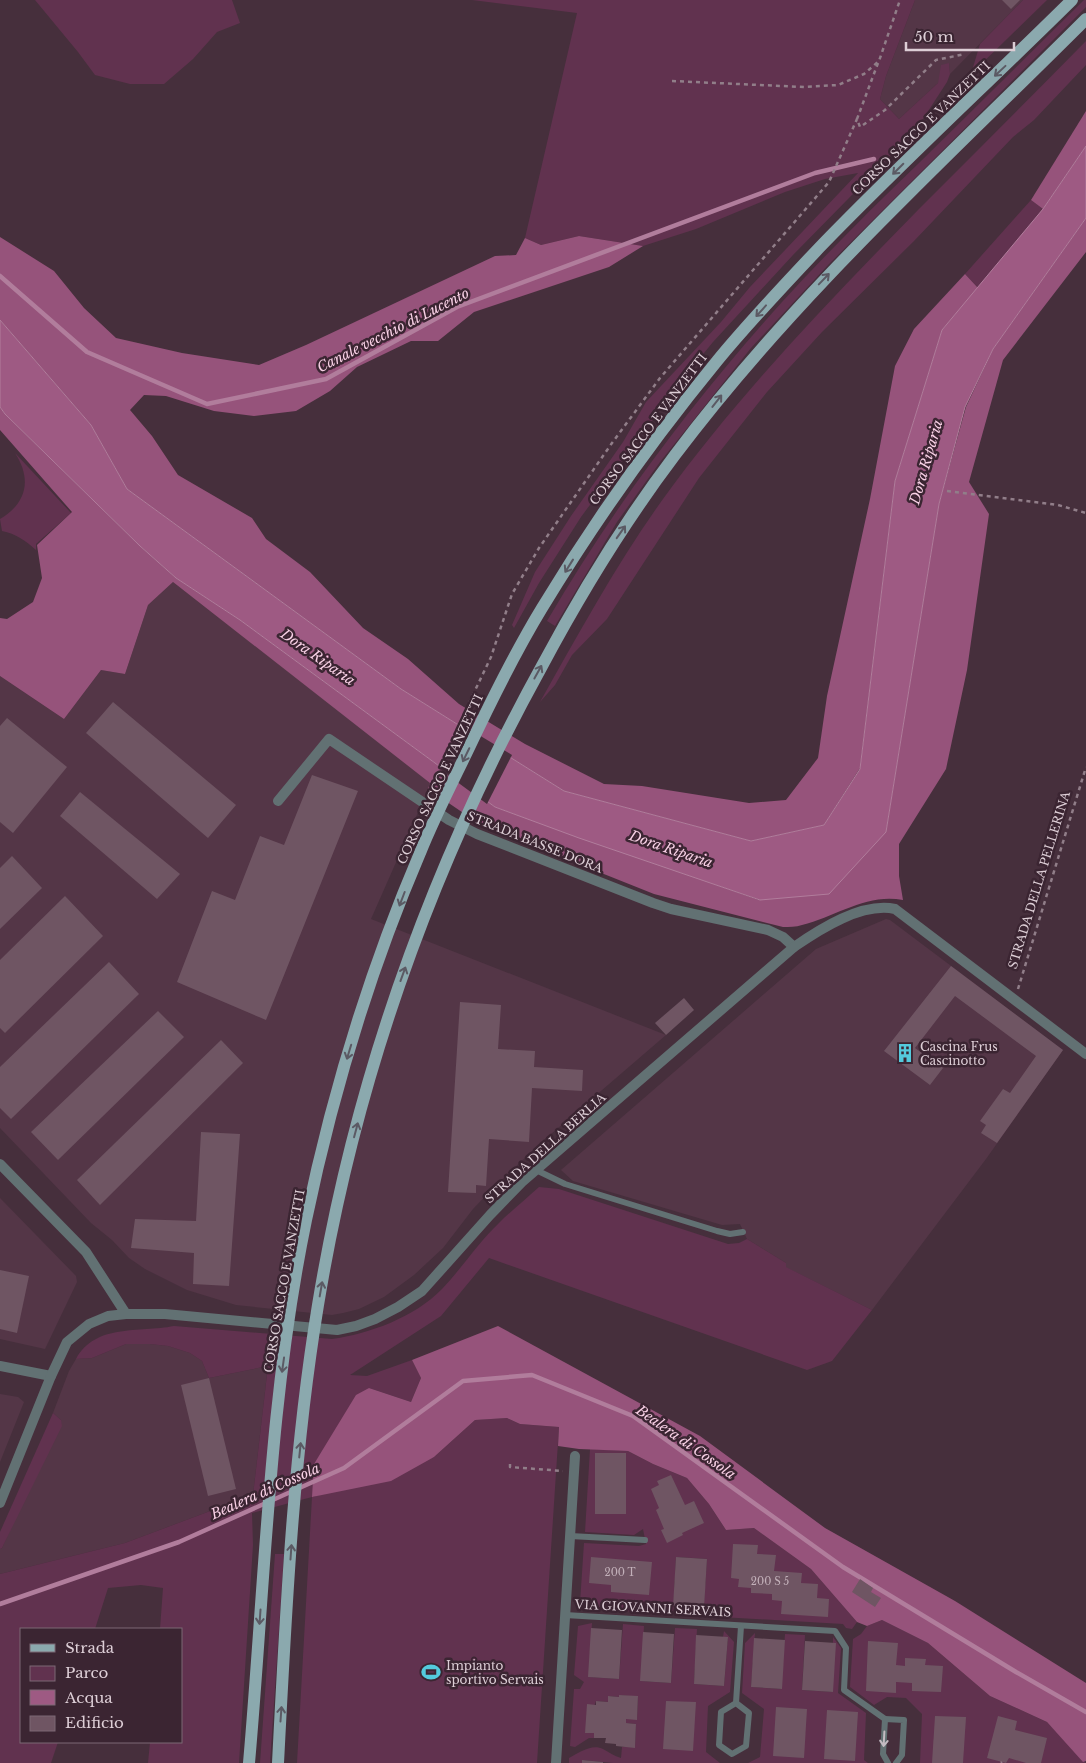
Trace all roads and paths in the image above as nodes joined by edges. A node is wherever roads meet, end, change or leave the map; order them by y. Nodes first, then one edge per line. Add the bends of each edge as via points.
1 (900, 0) edge
2 (1072, 0) edge
3 (1086, 19) edge
4 (965, 54) dead end
5 (879, 61) junction
6 (672, 81) dead end
7 (858, 119) junction
8 (947, 491) dead end
9 (1086, 513) edge
10 (469, 703) dead end
11 (1086, 767) edge
12 (278, 801) dead end
13 (794, 947) junction
14 (1015, 1000) junction
15 (1086, 1054) edge
16 (0, 1164) edge
17 (536, 1170) junction
18 (742, 1232) dead end
19 (126, 1314) junction
20 (0, 1366) edge
21 (51, 1376) junction
22 (575, 1456) dead end
23 (510, 1464) dead end
24 (574, 1472) junction
25 (0, 1503) edge
26 (570, 1536) junction
27 (645, 1540) dead end
28 (565, 1615) junction
29 (741, 1626) junction
30 (736, 1702) junction
31 (885, 1719) junction
32 (732, 1754) junction
33 (249, 1763) edge
34 (278, 1763) edge
35 (556, 1763) edge
36 (732, 1763) edge
37 (888, 1763) edge
38 (896, 1763) edge

1 - 5 path
2 -> 33 main road, CORSO SACCO E VANZETTI via 857,209 778,291 667,424 600,516 540,611 487,711 419,853 371,978 323,1144 305,1222 282,1370 267,1516
34 -> 3 main road via 294,1516 309,1368 332,1227 371,1074 401,979 445,863 515,714 563,627 616,540 673,457 737,376 803,301
4 - 7 path via 936,60 885,110 860,127
5 - 6 path via 864,74 838,85 804,87
5 - 7 path
7 - 10 path via 830,182 660,378 539,548 512,594 491,657
8 - 9 path via 1058,505
11 - 14 path, STRADA DELLA PELLERINA
12 - 13 street, STRADA BASSE DORA via 329,739 449,820 477,834 671,909 768,930
13 - 14 street, STRADA DELLA BERLIA via 816,932 858,913 878,908 895,909
13 - 17 street, STRADA DELLA BERLIA
14 - 15 street
16 - 19 street via 86,1252
17 - 18 lane via 565,1184 717,1232
17 - 19 street, STRADA DELLA BERLIA via 490,1215 422,1291 398,1307 356,1326 337,1330 165,1314
19 - 21 street, STRADA DELLA BERLIA via 108,1316 89,1324 67,1342
20 - 21 street
21 - 25 street, STRADA DELLA BERLIA
22 - 24 street, VIA GIOVANNI SERVAIS
23 - 24 path via 510,1467
24 - 26 street, VIA GIOVANNI SERVAIS
26 - 27 lane
26 - 28 street, VIA GIOVANNI SERVAIS
28 - 29 lane, VIA GIOVANNI SERVAIS
28 - 35 street, VIA GIOVANNI SERVAIS
29 - 30 lane, VIA GIOVANNI SERVAIS
29 - 31 lane, VIA GIOVANNI SERVAIS via 835,1631 846,1648 844,1690
30 - 32 lane via 749,1713 746,1746
30 - 32 lane via 721,1712 719,1745
31 -> 37 lane via 883,1754
31 - 38 lane, VIA GIOVANNI SERVAIS via 904,1720 902,1755
32 - 36 lane

